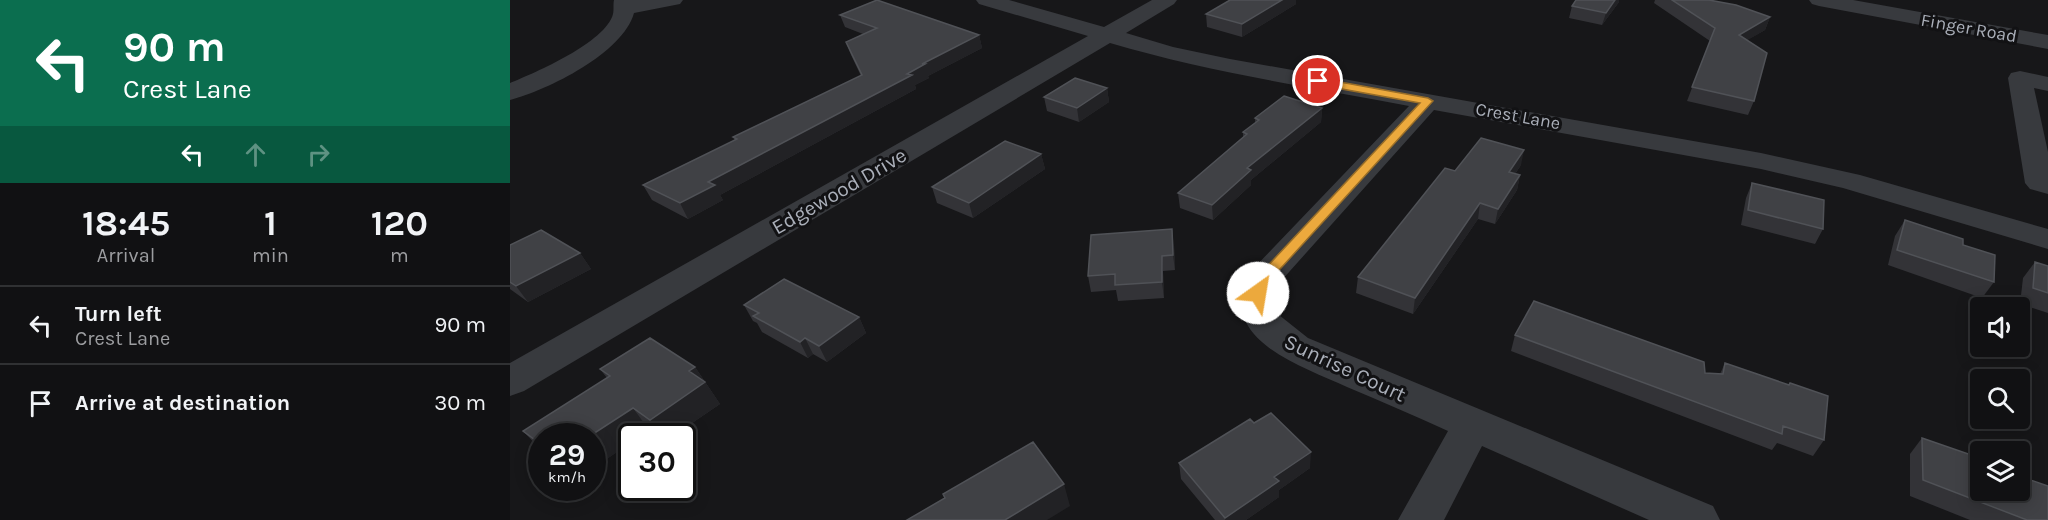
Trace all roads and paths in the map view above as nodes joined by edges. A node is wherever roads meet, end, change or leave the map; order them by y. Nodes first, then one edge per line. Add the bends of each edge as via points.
1 (674, 0) edge
2 (986, 0) edge
3 (1167, 0) edge
4 (1819, 0) edge
5 (625, 4) edge
6 (1106, 35) junction
7 (2048, 42) edge
8 (2048, 84) edge
9 (510, 92) edge
10 (1428, 101) junction
11 (2048, 185) edge
12 (2048, 239) edge
13 (510, 381) edge
14 (1473, 425) junction
15 (1420, 520) edge
16 (1697, 520) edge

1 - 5 street
2 - 6 street, Crest Lane
3 - 6 street, Edgewood Drive
4 - 7 street, Finger Road
5 - 9 street via 622,22 592,50
6 - 10 street, Crest Lane via 1230,66
6 - 13 street, Edgewood Drive
8 - 11 street via 2020,78 2040,183
10 - 12 street, Crest Lane via 1761,161 1882,190
10 - 14 street, Sunrise Court via 1265,277 1257,304 1264,324 1294,348
14 - 15 street
14 - 16 street, Sunrise Court

